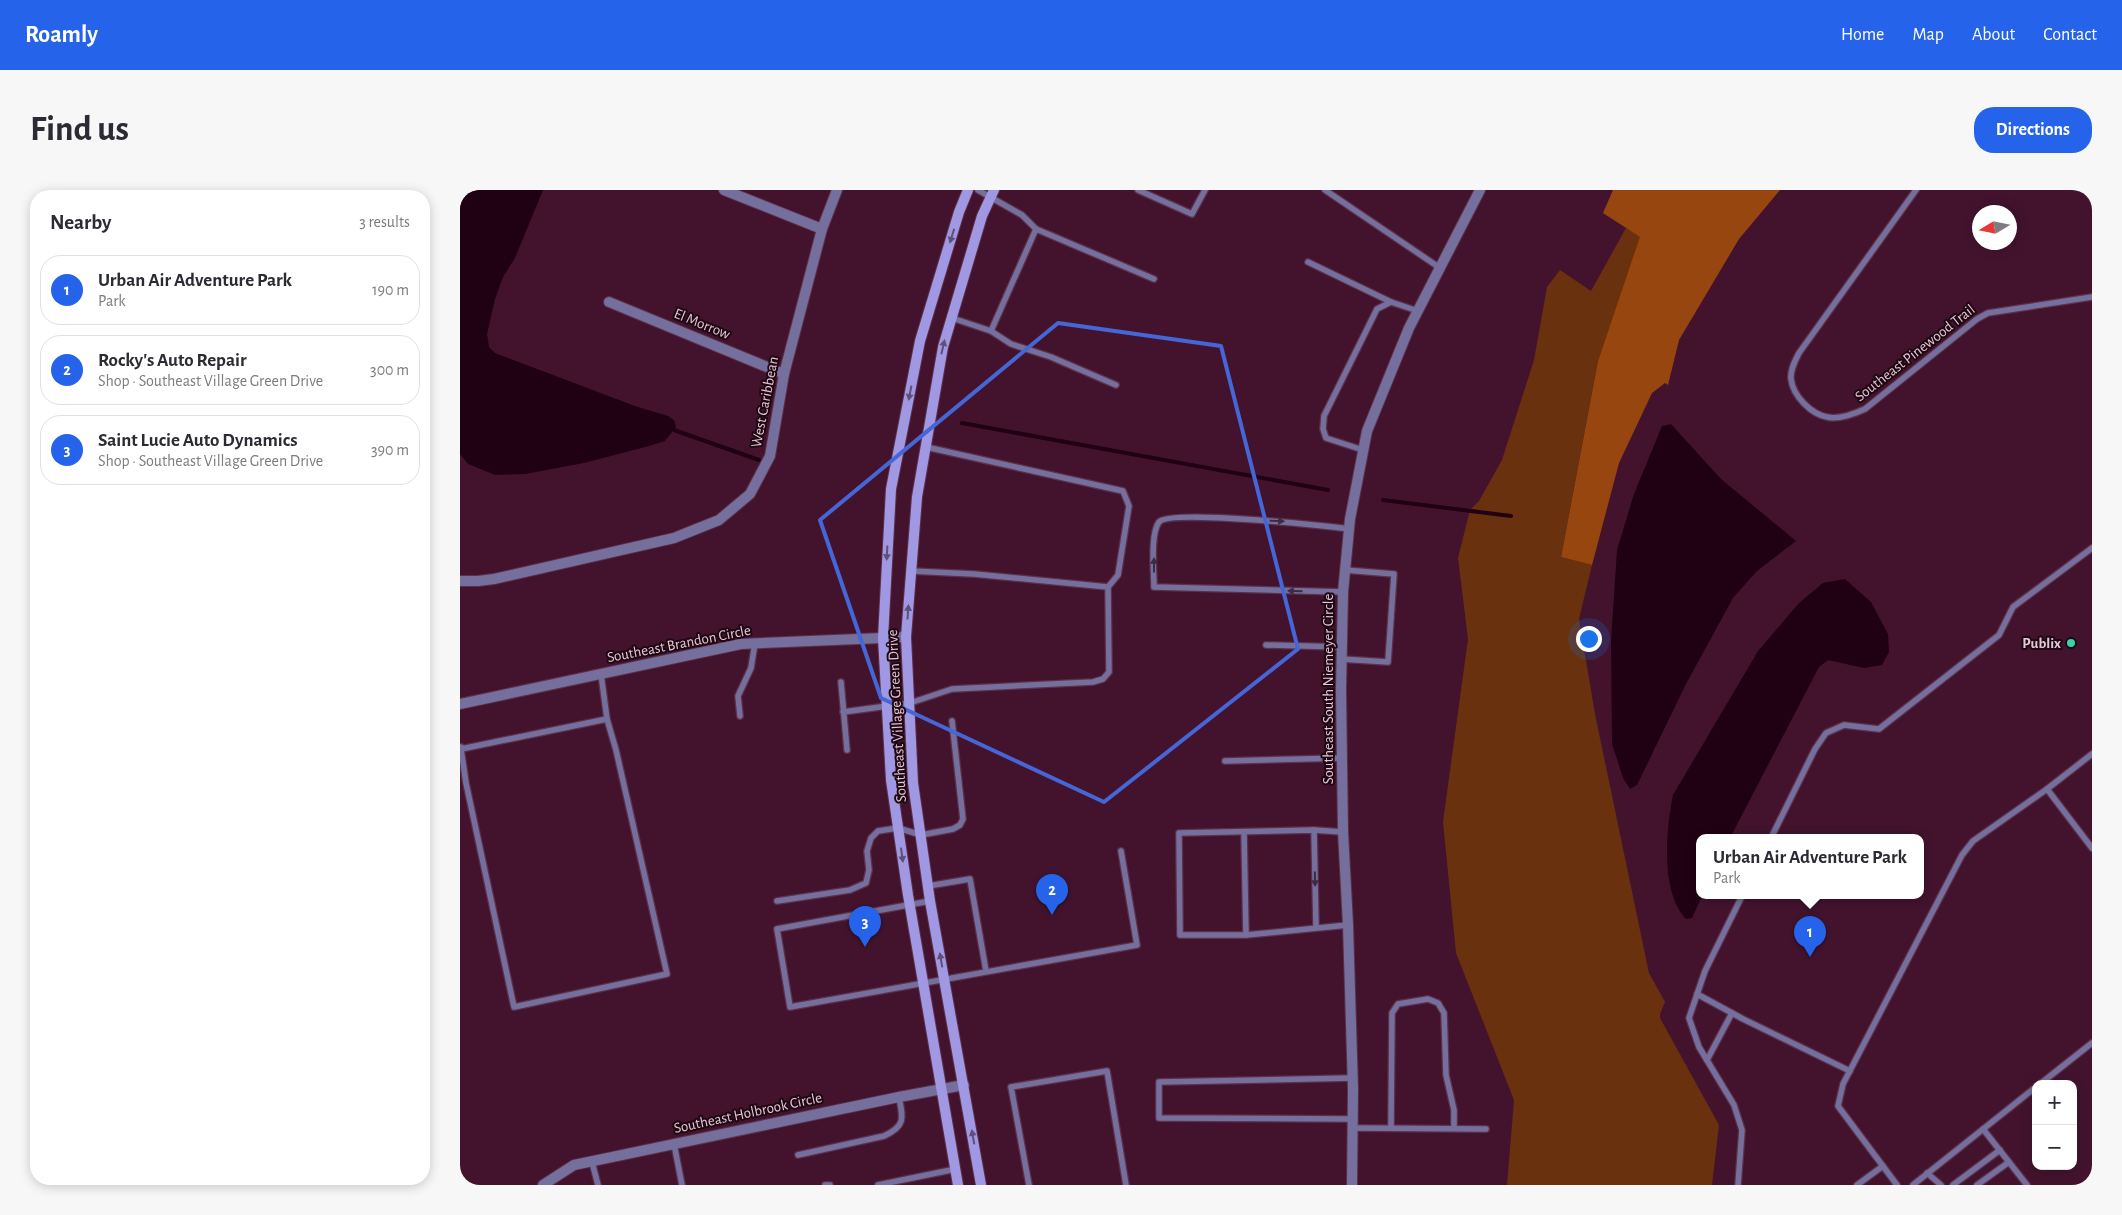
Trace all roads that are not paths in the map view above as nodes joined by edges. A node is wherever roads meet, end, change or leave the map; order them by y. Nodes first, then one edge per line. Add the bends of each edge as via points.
1 (724, 190) edge
2 (837, 190) edge
3 (968, 190) edge
4 (978, 190) edge
5 (1138, 190) edge
6 (1205, 190) edge
7 (1325, 190) edge
8 (1480, 190) edge
9 (1916, 190) edge
10 (992, 193) edge
11 (822, 229) junction
12 (1036, 230) junction
13 (1308, 262) dead end
14 (1440, 268) junction
15 (1154, 279) dead end
16 (2092, 297) edge
17 (609, 302) dead end
18 (1391, 302) junction
19 (1418, 311) junction
20 (952, 318) junction
21 (990, 331) junction
22 (784, 374) junction
23 (1116, 384) dead end
24 (926, 447) junction
25 (1363, 450) junction
26 (1350, 529) junction
27 (2092, 548) edge
28 (1345, 570) junction
29 (911, 571) junction
30 (460, 581) edge
31 (1108, 587) junction
32 (1343, 592) junction
33 (906, 637) junction
34 (883, 638) junction
35 (755, 644) junction
36 (1266, 645) dead end
37 (1341, 646) junction
38 (1341, 659) junction
39 (601, 674) junction
40 (841, 682) dead end
41 (910, 703) junction
42 (460, 704) edge
43 (887, 706) junction
44 (844, 712) junction
45 (740, 716) dead end
46 (607, 718) junction
47 (952, 720) dead end
48 (460, 747) edge
49 (847, 750) dead end
50 (2092, 754) edge
51 (1343, 758) junction
52 (1224, 761) dead end
53 (2048, 789) junction
54 (898, 828) junction
55 (1314, 830) junction
56 (1244, 832) junction
57 (1343, 832) junction
58 (1773, 834) edge
59 (921, 835) junction
60 (2092, 848) edge
61 (1121, 851) dead end
62 (928, 886) junction
63 (1740, 899) edge
64 (930, 900) junction
65 (777, 901) dead end
66 (910, 904) junction
67 (1348, 925) junction
68 (1316, 927) junction
69 (1246, 935) junction
70 (986, 972) junction
71 (945, 978) junction
72 (924, 983) junction
73 (1697, 994) junction
74 (1732, 1013) junction
75 (2092, 1043) edge
76 (1707, 1060) junction
77 (1850, 1072) junction
78 (1352, 1078) junction
79 (2045, 1080) edge
80 (964, 1085) junction
81 (942, 1089) junction
82 (2032, 1090) edge
83 (899, 1097) junction
84 (1352, 1123) junction
85 (1391, 1128) junction
86 (1454, 1128) junction
87 (1486, 1129) dead end
88 (1983, 1129) junction
89 (674, 1144) junction
90 (2000, 1150) junction
91 (798, 1155) dead end
92 (592, 1162) junction
93 (2008, 1162) junction
94 (1883, 1166) junction
95 (956, 1169) junction
96 (1927, 1173) junction
97 (543, 1185) edge
98 (598, 1185) edge
99 (682, 1185) edge
100 (825, 1185) edge
101 (830, 1185) edge
102 (878, 1185) edge
103 (958, 1185) edge
104 (981, 1185) edge
105 (1029, 1185) edge
106 (1126, 1185) edge
107 (1352, 1185) edge
108 (1738, 1185) edge
109 (1857, 1185) edge
110 (1897, 1185) edge
111 (1913, 1185) edge
112 (1941, 1185) edge
113 (1953, 1185) edge
114 (1977, 1185) edge
115 (2027, 1185) edge

1 - 11 street
2 - 11 street, West Caribbean
3 -> 34 street, Southeast Village Green Drive via 920,341 891,489
4 - 10 lane
5 - 6 lane via 1192,214
7 - 14 lane
8 - 14 street, Southeast South Niemeyer Circle
9 - 16 lane, Southeast Pinewood Trail via 1792,366 1794,389 1814,412 1828,418 1840,418 1865,409 1988,313
10 - 12 lane
10 - 20 street, Southeast Village Green Drive via 982,216
11 - 22 street, West Caribbean
12 - 15 lane
12 - 21 lane
13 - 18 lane
14 - 19 street, Southeast South Niemeyer Circle
17 - 22 street, El Morrow
18 - 19 lane
18 - 25 lane via 1377,309 1324,416 1326,438
19 - 25 street, Southeast South Niemeyer Circle via 1367,431
20 - 21 lane
24 -> 20 street, Southeast Village Green Drive via 943,347
21 - 23 lane via 1011,344
22 - 30 street, West Caribbean via 770,456 750,494 719,520 674,538 494,579
24 - 29 street, Southeast Village Green Drive via 917,497
24 - 31 lane via 1123,491 1129,506 1118,575
25 - 26 street, Southeast South Niemeyer Circle
26 - 28 street, Southeast South Niemeyer Circle
32 -> 26 lane via 1154,587 1155,534 1159,522 1165,518 1189,517 1297,522
27 - 58 lane via 2013,607 1998,635 1879,729 1844,725 1826,733 1814,749
28 - 32 street, Southeast South Niemeyer Circle
28 - 38 lane via 1394,574 1388,662
29 - 31 lane
33 -> 29 street, Southeast Village Green Drive
31 - 41 lane via 1109,672 1103,679 952,689
32 - 37 street, Southeast South Niemeyer Circle
33 - 34 street, Southeast Brandon Circle
33 - 41 street, Southeast Village Green Drive
34 - 35 street, Southeast Brandon Circle
34 - 43 street, Southeast Village Green Drive
35 - 39 street, Southeast Brandon Circle via 741,644
35 - 45 lane via 751,668 738,696
36 - 37 lane
37 - 38 street, Southeast South Niemeyer Circle
38 - 51 street, Southeast South Niemeyer Circle
39 - 42 street, Southeast Brandon Circle
39 - 46 lane
40 - 44 lane
41 - 43 lane
41 - 59 street, Southeast Village Green Drive via 913,783
43 - 44 lane
43 - 54 street, Southeast Village Green Drive via 891,780
44 - 49 lane
46 - 48 lane
46 - 48 lane via 667,974 514,1007
47 - 59 lane via 963,819 953,829
50 - 53 lane
51 - 52 lane
51 - 57 street, Southeast South Niemeyer Circle
53 - 60 lane
53 - 77 lane via 1973,841 1962,855
54 - 59 lane
54 - 65 lane via 878,831 870,838 866,884 850,890
54 -> 66 street, Southeast Village Green Drive
55 - 56 lane
55 - 57 lane
55 -> 68 lane
56 - 69 lane
56 - 69 lane via 1179,833 1180,935
57 - 67 street, Southeast South Niemeyer Circle
59 - 62 street, Southeast Village Green Drive
61 - 70 lane via 1137,945
62 - 64 street, Southeast Village Green Drive
62 - 70 lane via 970,879
63 - 73 lane via 1704,972
64 - 66 lane
71 -> 64 street, Southeast Village Green Drive
66 - 72 street, Southeast Village Green Drive
66 - 72 lane via 777,929 790,1007
67 - 68 lane
67 - 78 street, Southeast South Niemeyer Circle
68 - 69 lane
70 - 71 lane
71 - 72 lane
71 - 80 street, Southeast Village Green Drive
72 - 81 street, Southeast Village Green Drive
73 - 74 lane
73 - 76 lane via 1689,1018
74 - 76 lane
74 - 77 lane
75 - 79 lane
76 - 108 lane via 1734,1105 1742,1130
77 - 94 lane via 1838,1106
78 - 84 street, Southeast South Niemeyer Circle
78 - 84 lane via 1159,1082 1159,1118
80 - 81 street, Southeast Holbrook Circle
104 -> 80 street, Southeast Village Green Drive
81 - 83 street, Southeast Holbrook Circle
81 - 95 street, Southeast Village Green Drive
82 - 88 lane
83 - 89 street, Southeast Holbrook Circle
83 - 91 lane via 902,1119 895,1131
84 - 85 lane
84 - 107 street, Southeast South Niemeyer Circle
85 - 86 lane
85 - 86 lane via 1392,1013 1398,1004 1428,999 1438,1003 1444,1013 1446,1075 1454,1110
86 - 87 lane
88 - 90 lane
88 - 96 lane
89 - 92 street, Southeast Holbrook Circle
89 - 99 lane
90 - 93 lane
90 - 113 lane
92 - 97 street, Southeast Holbrook Circle via 574,1166
92 - 98 lane
93 - 114 lane
93 - 115 lane
94 - 109 lane
94 - 110 lane
95 - 102 lane
95 - 103 street, Southeast Village Green Drive
96 - 111 lane
96 - 112 lane
100 - 101 lane
105 - 106 lane via 1011,1087 1107,1071

